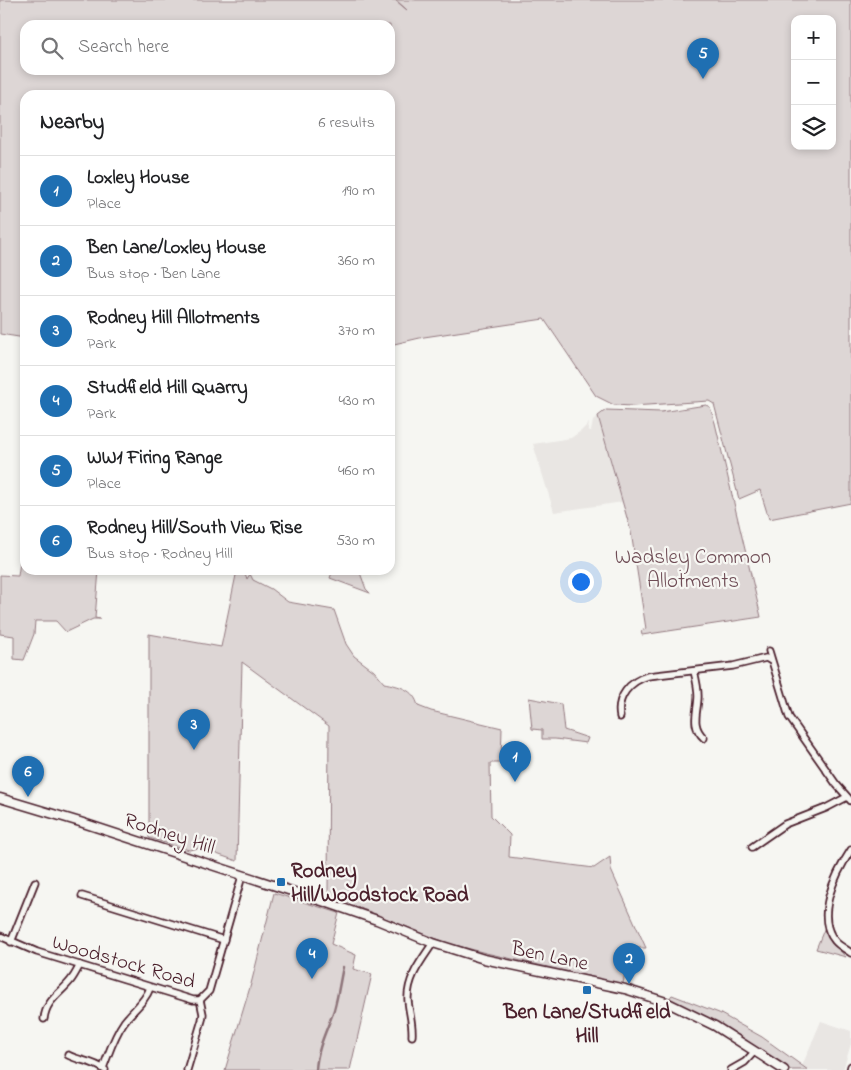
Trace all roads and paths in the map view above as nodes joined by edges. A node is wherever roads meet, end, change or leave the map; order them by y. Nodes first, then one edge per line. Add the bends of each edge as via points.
1 (770, 651) dead end
2 (771, 661) junction
3 (694, 672) junction
4 (620, 716) dead end
5 (704, 738) dead end
6 (0, 798) edge
7 (849, 799) edge
8 (752, 847) dead end
9 (851, 850) edge
10 (242, 876) junction
11 (35, 882) dead end
12 (82, 896) dead end
13 (328, 903) joint
14 (0, 936) edge
15 (224, 940) junction
16 (11, 942) junction
17 (433, 943) junction
18 (851, 953) edge
19 (80, 966) junction
20 (150, 988) junction
21 (200, 1000) junction
22 (44, 1019) dead end
23 (412, 1036) dead end
24 (755, 1051) junction
25 (68, 1055) dead end
26 (851, 1066) edge
27 (104, 1069) edge
28 (187, 1070) edge
29 (731, 1070) edge
30 (784, 1070) edge
31 (850, 1070) edge

1 - 2 street
2 - 3 street via 766,658
2 - 7 street via 789,717
3 - 4 street via 648,676 634,682 622,698
3 - 5 street via 698,693 695,723
6 - 10 street, Rodney Hill
7 - 8 street via 785,824
9 - 18 street via 832,890 826,920 836,942
10 - 13 street, Rodney Hill
10 - 15 street, Woodstock Road
11 - 16 street
12 - 15 street
13 - 17 street, Ben Lane
14 - 16 street, Woodstock Road
15 - 21 street, Woodstock Road via 209,991
16 - 19 street, Woodstock Road
17 - 23 street via 410,981 408,1002
17 - 24 street, Ben Lane via 654,998 698,1016
19 - 20 street, Woodstock Road
19 - 22 street via 51,1000
20 - 21 street, Woodstock Road
20 - 27 street via 117,1033
21 - 28 street via 202,1020
24 - 29 street
24 - 30 street, Ben Lane
25 - 27 street
26 - 31 street

